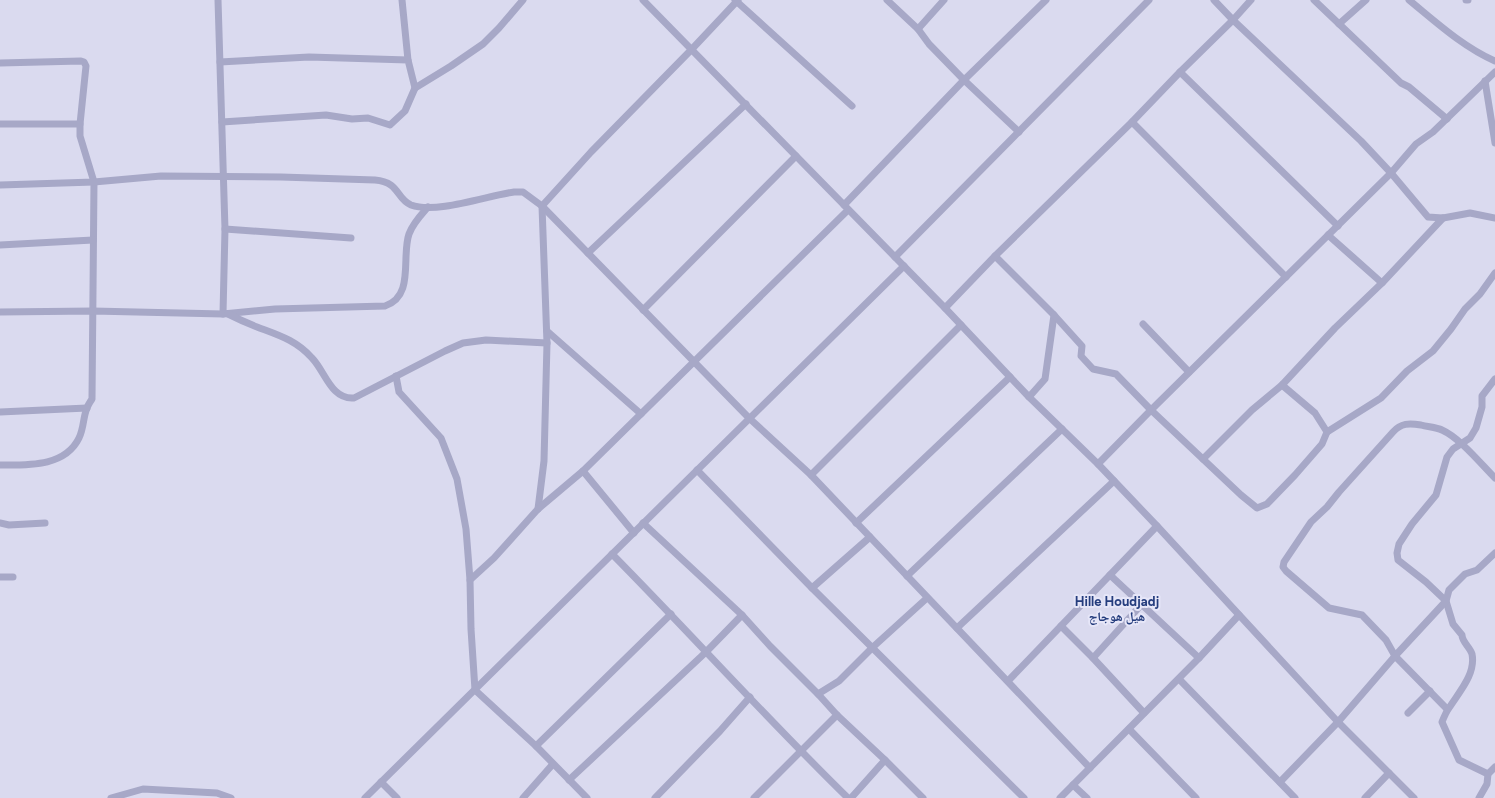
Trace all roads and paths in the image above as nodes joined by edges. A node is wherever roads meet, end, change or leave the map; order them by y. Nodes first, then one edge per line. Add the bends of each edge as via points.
1 (218, 0) edge
2 (402, 0) edge
3 (523, 0) edge
4 (643, 0) edge
5 (887, 0) edge
6 (944, 0) edge
7 (1046, 0) edge
8 (1150, 0) edge
9 (1214, 0) edge
10 (1251, 0) edge
11 (1314, 0) edge
12 (1366, 0) edge
13 (1409, 0) edge
14 (736, 1) edge
15 (1233, 20) junction
16 (1339, 24) junction
17 (918, 29) junction
18 (692, 49) junction
19 (408, 60) junction
20 (1495, 61) edge
21 (220, 62) junction
22 (0, 63) edge
23 (1180, 72) junction
24 (1495, 72) edge
25 (964, 80) junction
26 (1485, 81) junction
27 (415, 88) junction
28 (746, 104) junction
29 (852, 106) dead end
30 (1446, 119) junction
31 (222, 122) junction
32 (1132, 122) junction
33 (0, 124) edge
34 (80, 124) junction
35 (1019, 132) junction
36 (1495, 143) edge
37 (796, 156) junction
38 (1392, 173) junction
39 (223, 176) junction
40 (94, 182) junction
41 (0, 185) edge
42 (542, 206) junction
43 (428, 207) junction
44 (846, 207) junction
45 (1443, 218) junction
46 (1495, 218) edge
47 (1338, 226) junction
48 (225, 229) junction
49 (1328, 235) junction
50 (351, 238) dead end
51 (93, 240) junction
52 (0, 245) edge
53 (588, 253) junction
54 (995, 256) junction
55 (894, 257) junction
56 (904, 266) junction
57 (1495, 273) edge
58 (1286, 277) junction
59 (1382, 283) junction
60 (945, 308) junction
61 (644, 310) junction
62 (93, 311) junction
63 (0, 312) edge
64 (225, 314) junction
65 (1054, 315) junction
66 (1143, 324) dead end
67 (961, 325) junction
68 (547, 331) junction
69 (547, 343) junction
70 (694, 361) junction
71 (1189, 372) junction
72 (396, 376) junction
73 (1010, 377) junction
74 (1495, 379) edge
75 (1282, 385) junction
76 (1029, 397) junction
77 (87, 408) junction
78 (1151, 410) junction
79 (0, 412) edge
80 (640, 414) junction
81 (750, 418) junction
82 (1062, 428) junction
83 (1327, 432) junction
84 (1462, 444) junction
85 (1203, 458) junction
86 (1098, 464) junction
87 (0, 465) edge
88 (697, 470) junction
89 (583, 471) junction
90 (811, 475) junction
91 (1495, 478) edge
92 (1114, 481) junction
93 (538, 509) junction
94 (0, 523) edge
95 (45, 523) dead end
96 (644, 523) junction
97 (856, 523) junction
98 (1157, 526) junction
99 (634, 532) junction
100 (870, 537) junction
101 (1495, 553) edge
102 (612, 554) junction
103 (1110, 575) junction
104 (907, 576) junction
105 (13, 577) dead end
106 (0, 578) edge
107 (470, 580) junction
108 (812, 588) junction
109 (927, 598) junction
110 (1446, 602) junction
111 (1142, 604) junction
112 (671, 614) junction
113 (1239, 615) junction
114 (742, 616) junction
115 (1061, 626) junction
116 (957, 628) junction
117 (873, 647) junction
118 (706, 652) junction
119 (1395, 656) junction
120 (1093, 658) junction
121 (1199, 658) junction
122 (1179, 679) junction
123 (1008, 681) junction
124 (474, 690) junction
125 (1430, 691) junction
126 (818, 694) junction
127 (750, 698) junction
128 (1447, 709) junction
129 (1144, 713) junction
130 (1408, 713) dead end
131 (837, 715) junction
132 (1338, 722) junction
133 (1129, 729) junction
134 (536, 746) junction
135 (800, 751) junction
136 (885, 760) junction
137 (553, 764) junction
138 (1495, 767) edge
139 (1090, 768) junction
140 (1389, 773) junction
141 (1488, 774) junction
142 (569, 780) junction
143 (381, 782) junction
144 (1280, 782) junction
145 (1073, 785) junction
146 (112, 798) edge
147 (231, 798) edge
148 (365, 798) edge
149 (397, 798) edge
150 (523, 798) edge
151 (587, 798) edge
152 (655, 798) edge
153 (754, 798) edge
154 (848, 798) edge
155 (851, 798) edge
156 (923, 798) edge
157 (1024, 798) edge
158 (1060, 798) edge
159 (1087, 798) edge
160 (1196, 798) edge
161 (1295, 798) edge
162 (1365, 798) edge
163 (1414, 798) edge
164 (1479, 798) edge

1 - 21 street
2 - 19 street
3 - 27 street via 482,44
4 - 18 street
5 - 17 street
6 - 17 street
7 - 25 street
8 - 35 street
9 - 15 street
10 - 15 street
11 - 16 street
12 - 16 street
13 - 20 street via 1476,52
14 - 18 street
14 - 29 street
15 - 23 street
15 - 38 street
16 - 30 street via 1401,83
17 - 25 street
18 - 28 street
18 - 42 street
19 - 21 street via 309,57
19 - 27 street
21 - 31 street
22 - 34 street via 84,62 86,66
23 - 32 street
23 - 47 street
24 - 26 street
25 - 35 street
25 - 44 street
26 - 30 street
26 - 36 street
27 - 31 street via 405,111 390,125 368,118 352,120 326,115
28 - 37 street
28 - 53 street
30 - 38 street via 1416,144
31 - 39 street
32 - 54 street
32 - 58 street
33 - 34 street
34 - 40 street via 80,136
35 - 55 street
37 - 44 street
37 - 61 street
38 - 45 street via 1428,217
38 - 47 street
39 - 40 street via 161,176
39 - 43 street via 382,180 390,184 409,204
39 - 48 street
40 - 41 street
40 - 51 street
42 - 43 street via 519,191 451,205
42 - 53 street
42 - 68 street
43 - 64 street via 413,225 408,236 403,288 392,304 275,309
44 - 55 street
44 - 70 street
45 - 46 street via 1470,213
45 - 59 street
47 - 49 street
48 - 50 street
48 - 64 street
49 - 58 street
49 - 59 street
51 - 52 street
51 - 62 street
53 - 61 street
54 - 60 street
54 - 65 street
55 - 56 street
56 - 60 street
56 - 81 street
57 - 83 street via 1433,351 1407,371 1381,398
58 - 71 street
59 - 75 street via 1335,328
60 - 67 street
61 - 70 street
62 - 63 street
62 - 64 street
62 - 77 street via 92,400
64 - 72 street via 282,336 303,348 314,359 330,384 346,399 354,398
65 - 76 street via 1045,379
65 - 78 street via 1082,346 1081,356 1093,369 1116,374
66 - 71 street
67 - 73 street
67 - 90 street
68 - 69 street
68 - 80 street
69 - 72 street via 486,340 463,343
69 - 93 street via 544,461
70 - 80 street
70 - 81 street
71 - 78 street
72 - 107 street via 399,392 441,438 457,479 466,529
73 - 76 street
73 - 97 street
74 - 84 street via 1482,396 1482,407 1476,428 1470,438
75 - 83 street via 1315,413
75 - 85 street
76 - 82 street
77 - 79 street
77 - 87 street via 80,436 75,446 66,454 33,465
78 - 85 street
78 - 86 street
80 - 89 street
81 - 88 street
81 - 90 street
82 - 86 street
82 - 104 street
83 - 85 street via 1322,444 1295,475 1267,504 1257,508
84 - 91 street
84 - 110 street via 1453,449 1447,457 1436,495 1399,544 1397,553 1398,560
84 - 119 street via 1442,430 1409,424 1398,427 1311,522 1284,562 1283,567 1289,574 1329,608 1362,615 1386,640
86 - 92 street
88 - 96 street
88 - 108 street
89 - 93 street
89 - 99 street
90 - 97 street
92 - 98 street
92 - 116 street
93 - 107 street via 494,558
94 - 95 street
96 - 99 street
96 - 114 street
97 - 100 street
98 - 103 street
98 - 113 street
99 - 102 street
100 - 104 street
100 - 108 street
101 - 110 street via 1477,570 1465,574 1449,590
102 - 112 street
102 - 124 street
103 - 111 street
103 - 115 street
104 - 109 street
105 - 106 street
107 - 124 street
108 - 117 street
109 - 116 street
109 - 117 street
110 - 119 street
110 - 128 street via 1453,624 1472,654 1471,671
111 - 120 street
111 - 121 street
112 - 118 street
112 - 134 street
113 - 121 street
113 - 132 street
114 - 118 street
114 - 126 street
115 - 120 street
115 - 123 street
116 - 123 street
117 - 126 street via 839,681
117 - 157 street
118 - 127 street
118 - 142 street
119 - 125 street
119 - 132 street
120 - 129 street
121 - 122 street
122 - 129 street
122 - 144 street
123 - 139 street
124 - 134 street
124 - 143 street
125 - 128 street
125 - 130 street
126 - 131 street
127 - 135 street
127 - 152 street
128 - 141 street via 1442,722 1459,760
129 - 133 street
131 - 135 street
131 - 136 street
132 - 140 street
132 - 144 street
133 - 139 street
133 - 160 street
134 - 137 street
135 - 153 street
135 - 154 street
136 - 155 street
136 - 156 street
137 - 142 street
137 - 150 street
138 - 141 street
139 - 145 street
140 - 162 street
140 - 163 street
141 - 164 street via 1487,784
142 - 151 street
143 - 148 street
143 - 149 street
144 - 161 street
145 - 158 street
145 - 159 street
146 - 147 street via 143,788 217,793

